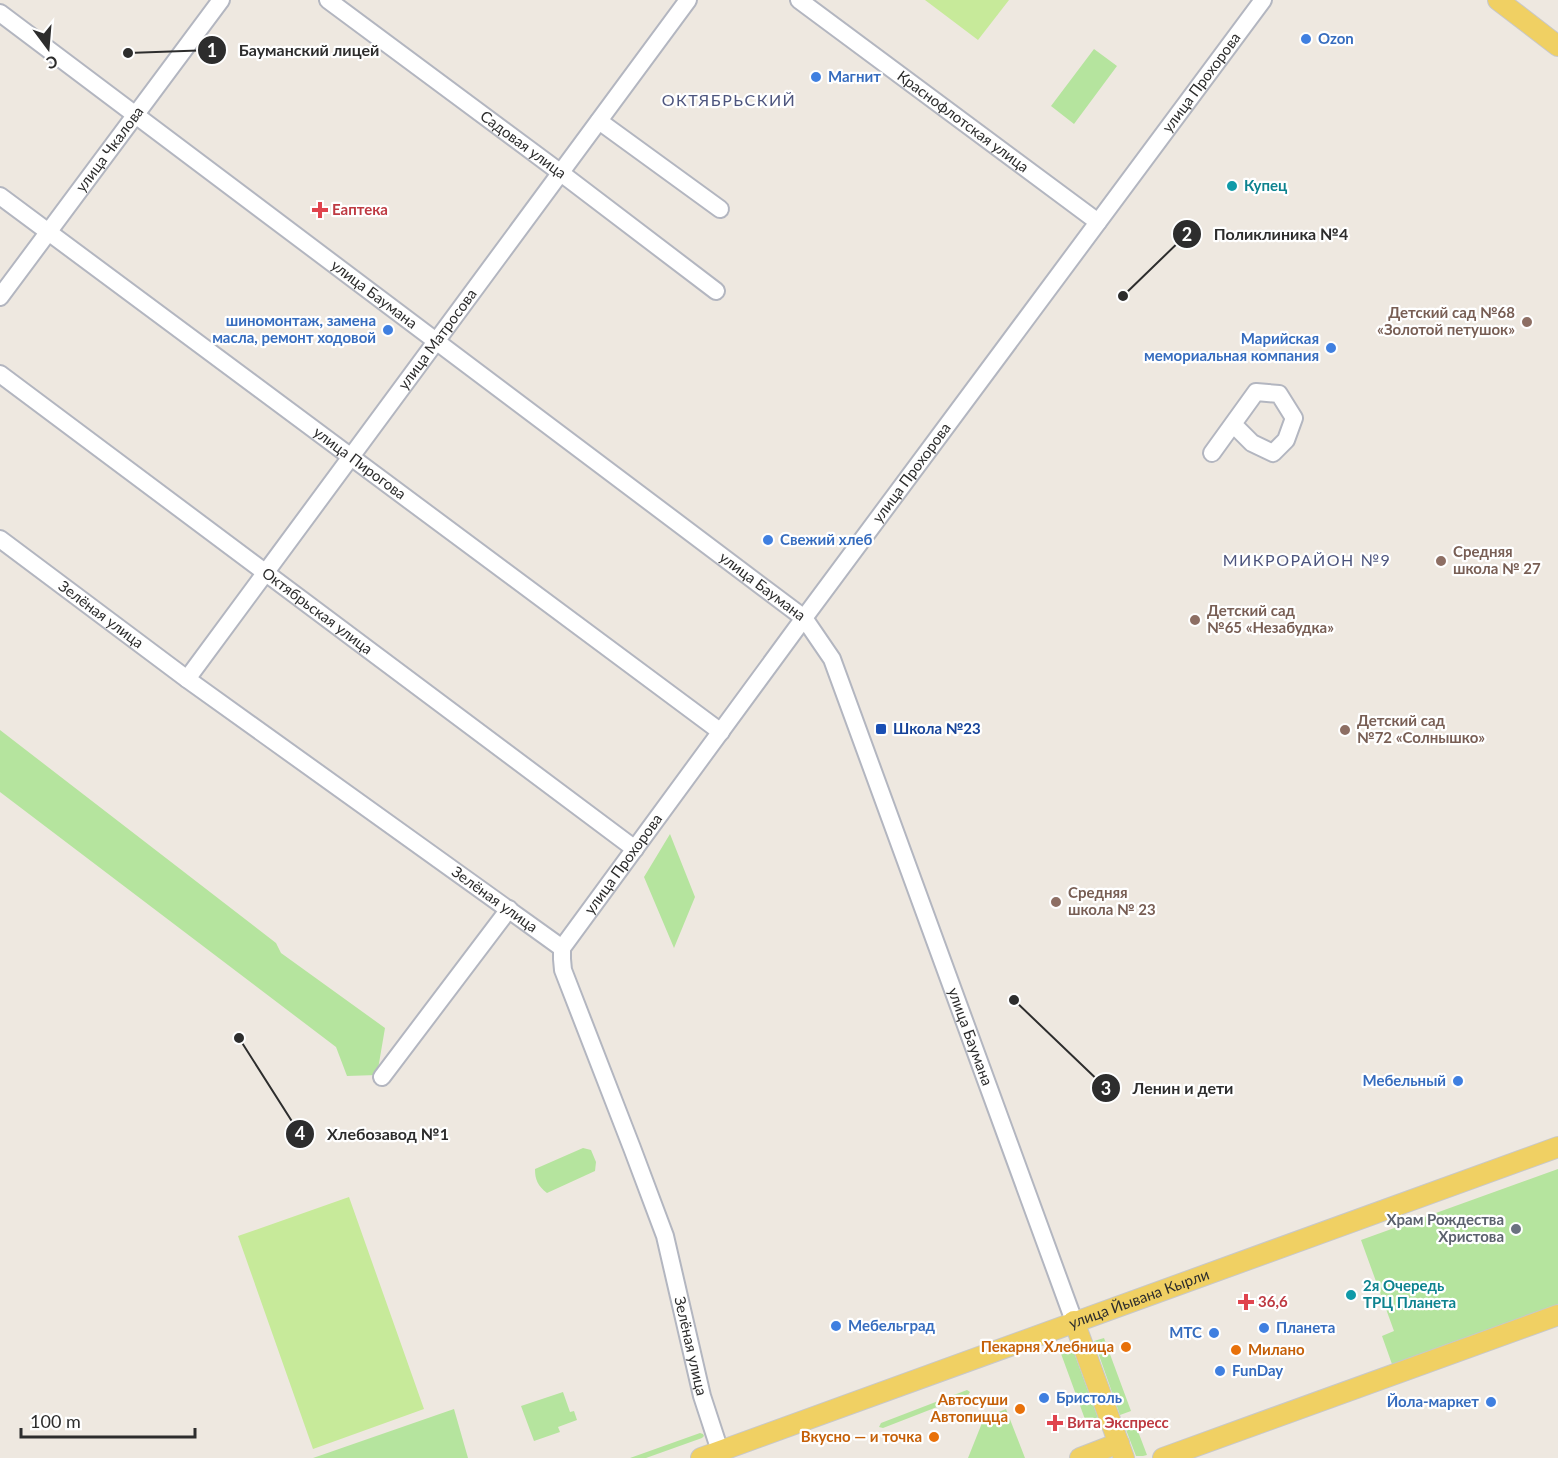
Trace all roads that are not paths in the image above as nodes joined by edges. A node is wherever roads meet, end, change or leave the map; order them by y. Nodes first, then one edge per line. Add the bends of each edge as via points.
1 (221, 0) edge
2 (328, 0) edge
3 (688, 0) edge
4 (799, 0) edge
5 (1263, 0) edge
6 (1498, 0) edge
7 (0, 13) edge
8 (1558, 46) edge
9 (136, 116) junction
10 (599, 121) junction
11 (561, 173) junction
12 (0, 196) edge
13 (720, 209) dead end
14 (1098, 222) junction
15 (49, 232) junction
16 (716, 291) dead end
17 (0, 297) edge
18 (436, 341) junction
19 (0, 374) edge
20 (1233, 424) dead end
21 (1212, 453) dead end
22 (350, 458) junction
23 (0, 539) edge
24 (266, 572) junction
25 (804, 618) junction
26 (187, 679) junction
27 (721, 732) junction
28 (635, 849) junction
29 (509, 909) junction
30 (562, 948) junction
31 (382, 1077) dead end
32 (1558, 1146) edge
33 (1558, 1316) edge
34 (1074, 1321) junction
35 (720, 1451) junction
36 (1121, 1451) edge
37 (701, 1458) edge
38 (1080, 1458) edge
39 (1163, 1458) edge

1 - 9 street, улица Чкалова
2 - 11 street, Садовая улица
3 - 10 street, улица Матросова
4 - 14 street, Краснофлотская улица
5 - 14 street, улица Прохорова
6 - 8 main road
7 - 9 street, улица Баумана
9 - 15 street, улица Чкалова
9 - 18 street, улица Баумана
10 - 11 street, улица Матросова
10 - 13 street
11 - 16 street, Садовая улица
11 - 18 street, улица Матросова
12 - 15 street, улица Пирогова
14 - 25 street, улица Прохорова
15 - 17 street, улица Чкалова
15 - 22 street, улица Пирогова
18 - 22 street, улица Матросова
18 - 25 street, улица Баумана
19 - 24 street, Октябрьская улица
20 - 21 street
22 - 24 street, улица Матросова
22 - 27 street, улица Пирогова
23 - 26 street, Зелёная улица
24 - 26 street, улица Матросова
24 - 28 street, Октябрьская улица
25 - 27 street, улица Прохорова
25 - 34 street, улица Баумана via 832,659
26 - 29 street, Зелёная улица
27 - 28 street, улица Прохорова
28 - 30 street, улица Прохорова
29 - 30 street, Зелёная улица
29 - 31 street
30 - 35 street, Зелёная улица via 563,970 665,1236 702,1396
32 - 34 main road, улица Йывана Кырли
33 - 39 main road
34 - 35 main road, улица Йывана Кырли
34 - 36 main road, улица Баумана
35 - 37 main road, улица Йывана Кырли
36 - 38 main road

